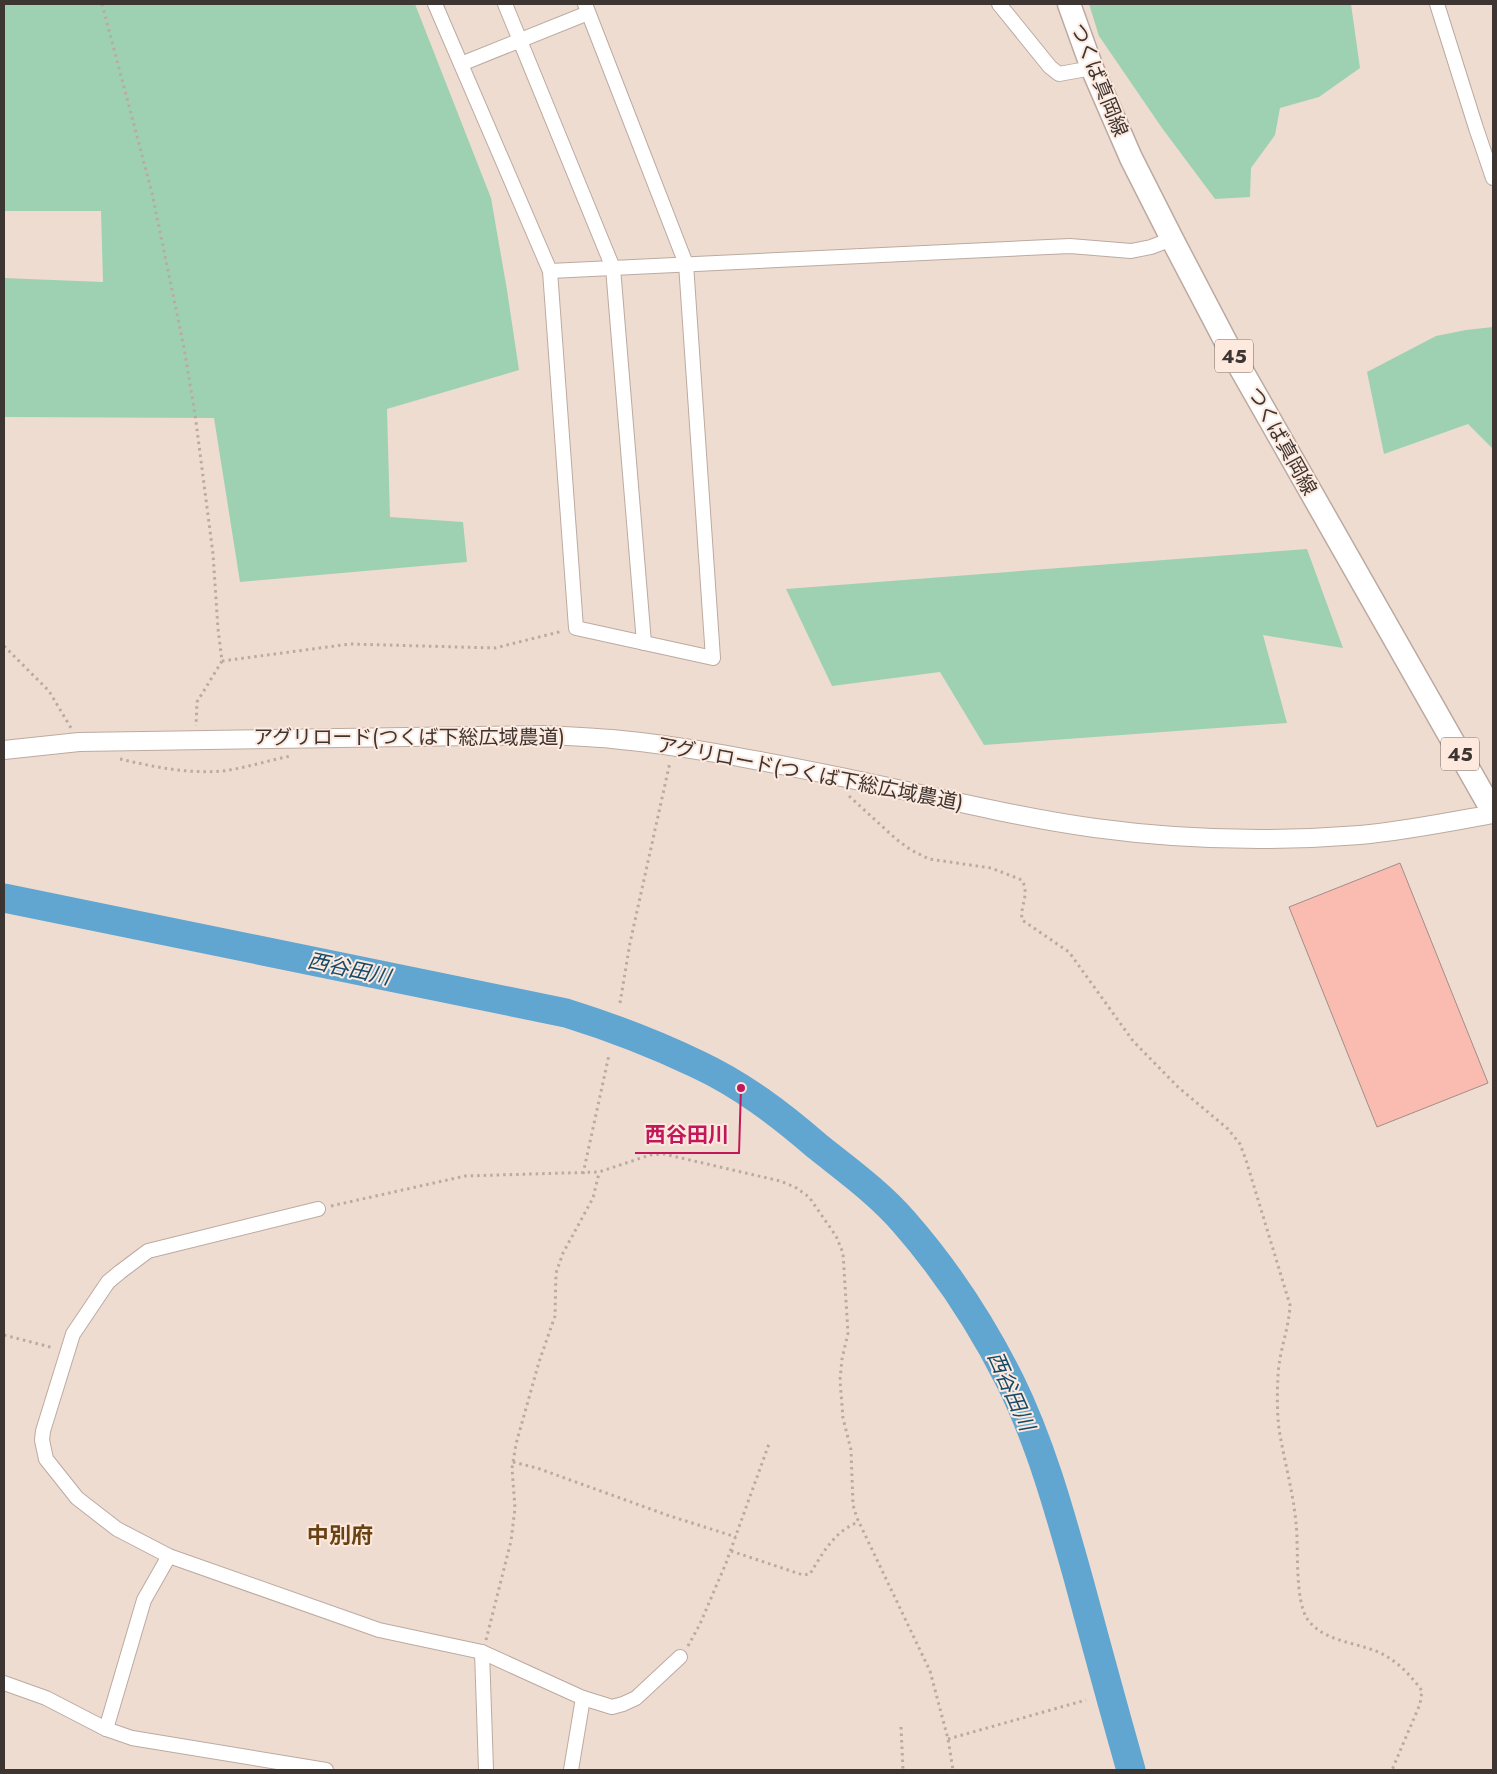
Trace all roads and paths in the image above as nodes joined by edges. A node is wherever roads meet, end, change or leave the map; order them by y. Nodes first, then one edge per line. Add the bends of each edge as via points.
1 (102, 4) edge
2 (435, 4) edge
3 (505, 4) edge
4 (999, 4) edge
5 (1069, 4) edge
6 (1437, 4) edge
7 (586, 8) edge
8 (520, 41) junction
9 (461, 64) junction
10 (1092, 68) junction
11 (1493, 178) edge
12 (1172, 239) junction
13 (686, 264) junction
14 (613, 268) junction
15 (550, 270) junction
16 (576, 628) junction
17 (644, 643) junction
18 (222, 661) junction
19 (195, 739) junction
20 (673, 746) junction
21 (4, 750) edge
22 (837, 776) junction
23 (1493, 813) edge
24 (620, 1003) dead end
25 (609, 1055) dead end
26 (599, 1172) junction
27 (583, 1174) junction
28 (318, 1208) joint
29 (4, 1335) edge
30 (67, 1352) junction
31 (770, 1441) dead end
32 (513, 1462) junction
33 (859, 1522) junction
34 (736, 1537) junction
35 (731, 1551) junction
36 (169, 1556) junction
37 (482, 1652) junction
38 (680, 1657) joint
39 (4, 1683) edge
40 (583, 1698) junction
41 (1086, 1700) dead end
42 (901, 1727) dead end
43 (106, 1729) junction
44 (948, 1739) junction
45 (291, 1767) edge
46 (326, 1770) edge
47 (486, 1770) edge
48 (571, 1770) edge
49 (903, 1770) edge
50 (953, 1770) edge
51 (1392, 1770) edge

1 - 18 path via 152,193 184,348 213,554
2 - 9 street
3 - 8 street
4 - 10 street via 1059,74
5 - 10 main road, つくば真岡線 / 45
6 - 11 street
7 - 8 street
7 - 13 street
8 - 9 street
8 - 14 street
9 - 15 street
10 - 12 main road, つくば真岡線 / 45 via 1131,158
12 - 13 street via 1132,251 1070,246
12 - 23 main road, つくば真岡線 / 45 via 1243,373
13 - 14 street
13 - 17 street via 713,658
14 - 15 street
14 - 17 street
15 - 16 street
16 - 17 street
16 - 18 path via 495,648 350,644
18 - 19 path via 197,702
19 - 20 street, アグリロード(つくば下総広域農道) via 545,735
19 - 21 street, アグリロード(つくば下総広域農道) via 79,742
20 - 22 street, アグリロード(つくば下総広域農道)
20 - 24 path via 630,942
22 - 23 street, アグリロード(つくば下総広域農道) via 1044,820 1190,837 1238,839 1360,835 1421,828
22 - 51 path via 848,795 911,850 930,860 991,868 1022,880 1026,888 1022,920 1069,952 1133,1042 1178,1088 1228,1129 1240,1144 1290,1305 1281,1350 1279,1427 1296,1522 1302,1607 1308,1620 1319,1630 1386,1656 1422,1691 1420,1704
25 - 27 path
26 - 27 path
26 - 32 path via 593,1198 563,1253 556,1273 555,1316 539,1362
26 - 33 path via 650,1155 664,1154 780,1181 809,1197 836,1236 843,1253 848,1332 840,1380 843,1418 851,1450 853,1505
27 - 28 path via 465,1176
28 - 30 street via 148,1251 108,1282 73,1334
29 - 30 path
30 - 36 street via 43,1431 46,1459 78,1498 116,1529
31 - 34 path
32 - 34 path
32 - 37 path via 515,1508 511,1541
33 - 35 path via 830,1542 810,1574 803,1575
33 - 44 path via 930,1670
34 - 35 path
35 - 38 path via 700,1624
36 - 37 street via 378,1630
36 - 43 street via 144,1600
37 - 40 street
37 - 47 street
38 - 40 street via 636,1698 623,1704 612,1707
39 - 43 street via 46,1698
40 - 48 street
41 - 44 path
42 - 49 path
43 - 45 street via 132,1738
44 - 50 path
45 - 46 street

